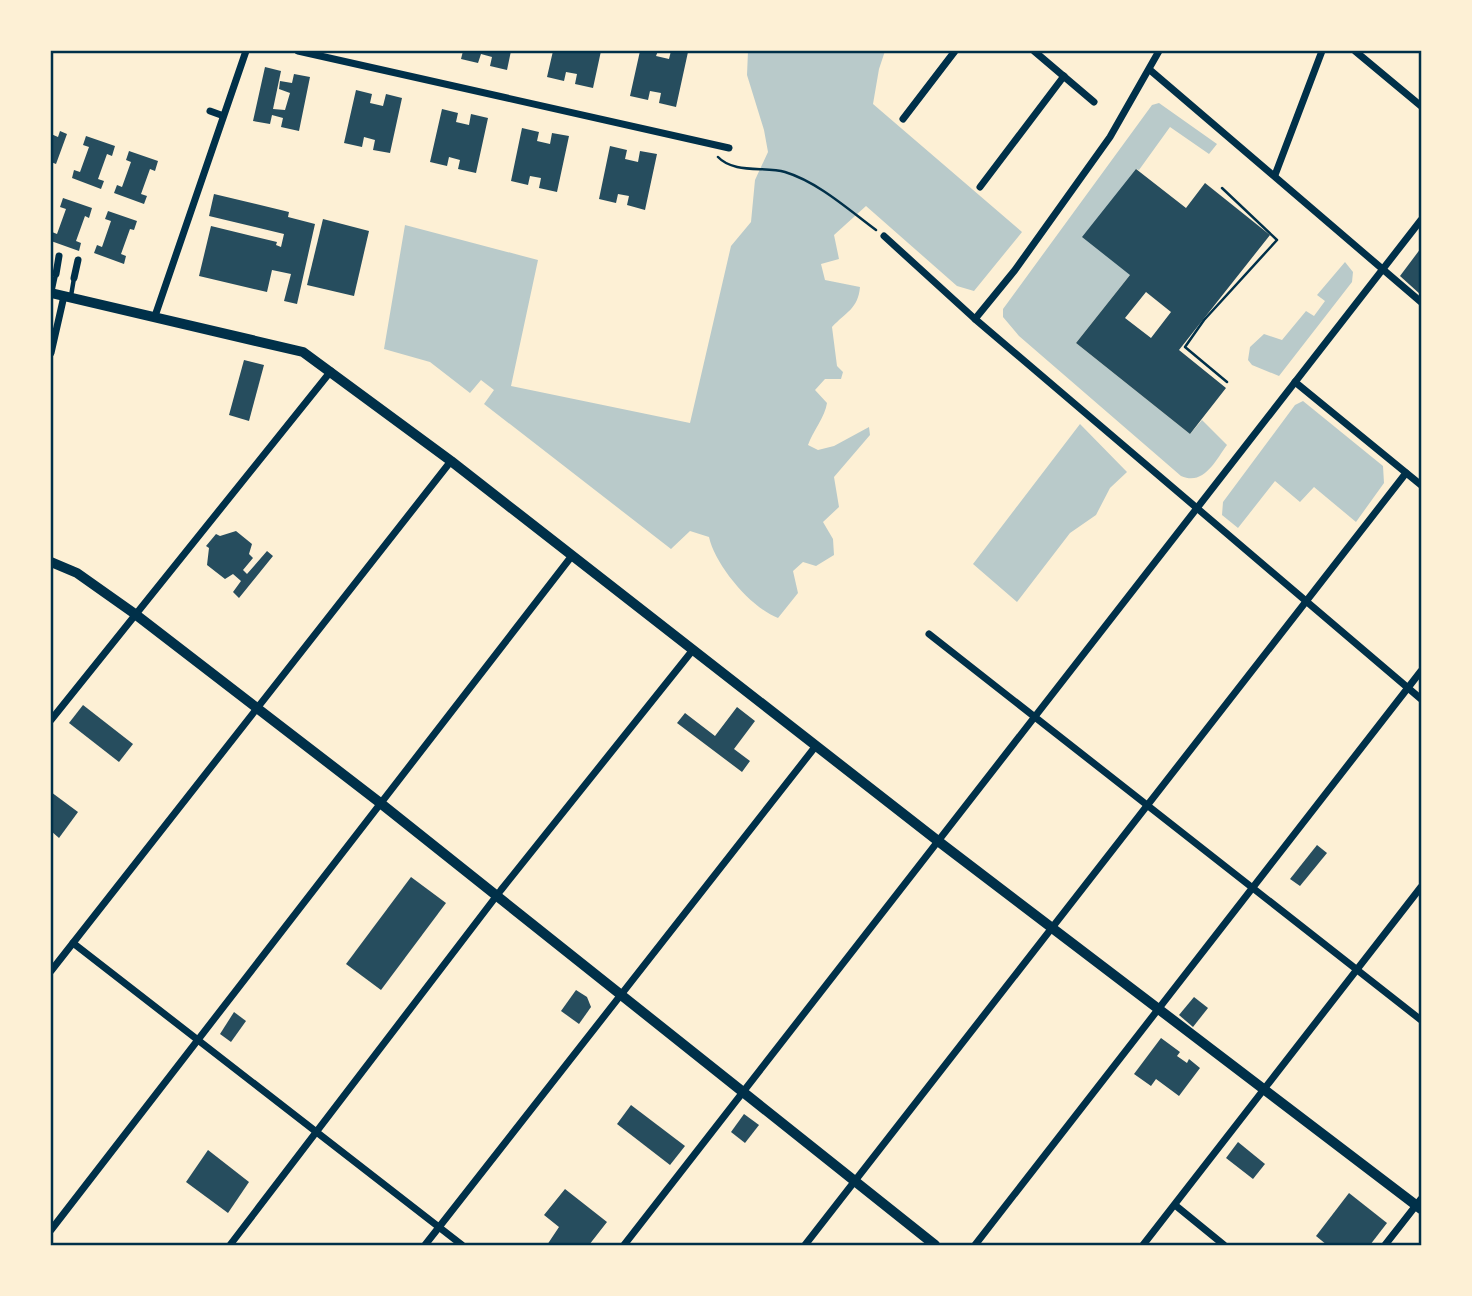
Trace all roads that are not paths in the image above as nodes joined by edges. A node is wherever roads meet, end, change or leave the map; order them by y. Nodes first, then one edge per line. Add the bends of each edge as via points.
1 (246, 51) edge
2 (298, 51) edge
3 (955, 51) edge
4 (1034, 51) edge
5 (1159, 51) edge
6 (1322, 51) edge
7 (1355, 51) edge
8 (1150, 70) junction
9 (1064, 76) junction
10 (1094, 102) dead end
11 (1421, 106) edge
12 (210, 111) dead end
13 (221, 115) junction
14 (903, 119) dead end
15 (729, 148) dead end
16 (1275, 175) junction
17 (980, 187) dead end
18 (1421, 220) edge
19 (884, 236) road end
20 (59, 256) dead end
21 (78, 260) dead end
22 (1383, 269) junction
23 (56, 274) joint
24 (75, 278) joint
25 (51, 293) edge
26 (67, 297) junction
27 (1421, 302) edge
28 (155, 316) junction
29 (975, 319) junction
30 (51, 353) edge
31 (331, 371) junction
32 (1296, 382) junction
33 (451, 461) junction
34 (1406, 473) junction
35 (1421, 485) edge
36 (1197, 508) junction
37 (571, 557) junction
38 (51, 562) edge
39 (1306, 603) junction
40 (135, 614) junction
41 (929, 634) dead end
42 (692, 651) junction
43 (1421, 671) edge
44 (1408, 688) junction
45 (1421, 699) edge
46 (256, 707) junction
47 (1035, 717) junction
48 (51, 720) edge
49 (815, 747) junction
50 (379, 802) junction
51 (1148, 806) junction
52 (938, 842) junction
53 (1421, 887) edge
54 (1253, 888) junction
55 (497, 896) junction
56 (1054, 929) junction
57 (73, 943) junction
58 (1356, 969) junction
59 (51, 971) edge
60 (621, 994) junction
61 (1158, 1009) junction
62 (1421, 1020) edge
63 (196, 1039) junction
64 (1263, 1090) junction
65 (743, 1093) junction
66 (316, 1132) junction
67 (854, 1182) junction
68 (1420, 1204) edge
69 (1174, 1205) junction
70 (438, 1227) junction
71 (51, 1230) edge
72 (230, 1245) edge
73 (425, 1245) edge
74 (462, 1245) edge
75 (624, 1245) edge
76 (806, 1245) edge
77 (935, 1245) edge
78 (975, 1245) edge
79 (1143, 1245) edge
80 (1224, 1245) edge
81 (1384, 1245) edge

1 - 13 street
2 - 15 street
3 - 14 street
4 - 9 street
5 - 8 street
6 - 16 street
7 - 11 street
8 - 16 street
8 - 29 street via 1110,137
9 - 10 street
9 - 17 street
12 - 13 street
13 - 28 street
16 - 22 street
18 - 22 street
19 - 29 street
20 - 23 street
21 - 24 street
22 - 27 street
22 - 32 street
23 - 25 lane
24 - 26 lane
25 - 26 street
26 - 28 street
26 - 30 street
28 - 31 street via 303,352
29 - 36 street
31 - 33 street
31 - 40 street
32 - 34 street
32 - 36 street
33 - 37 street
33 - 46 street
34 - 35 street
34 - 39 street
36 - 39 street
36 - 47 street
37 - 42 street
37 - 50 street
38 - 40 street via 76,573
39 - 44 street
39 - 51 street
40 - 46 street
40 - 48 street
41 - 47 street
42 - 49 street
42 - 55 street
43 - 44 street
44 - 45 street
44 - 54 street
46 - 50 street
46 - 57 street
47 - 51 street
47 - 52 street
49 - 52 street
49 - 60 street
50 - 55 street
50 - 63 street
51 - 54 street
51 - 56 street
52 - 56 street
52 - 65 street
53 - 58 street
54 - 58 street
54 - 61 street
55 - 60 street
55 - 66 street
56 - 61 street
56 - 67 street
57 - 59 street
57 - 63 street
58 - 62 street
58 - 64 street
60 - 65 street
60 - 70 street
61 - 64 street
61 - 78 street
63 - 66 street
63 - 71 street
64 - 68 street
64 - 69 street
65 - 67 street
65 - 75 street
66 - 70 street
66 - 72 street
67 - 76 street
67 - 77 street
68 - 81 street
69 - 79 street
69 - 80 street
70 - 73 street
70 - 74 street

